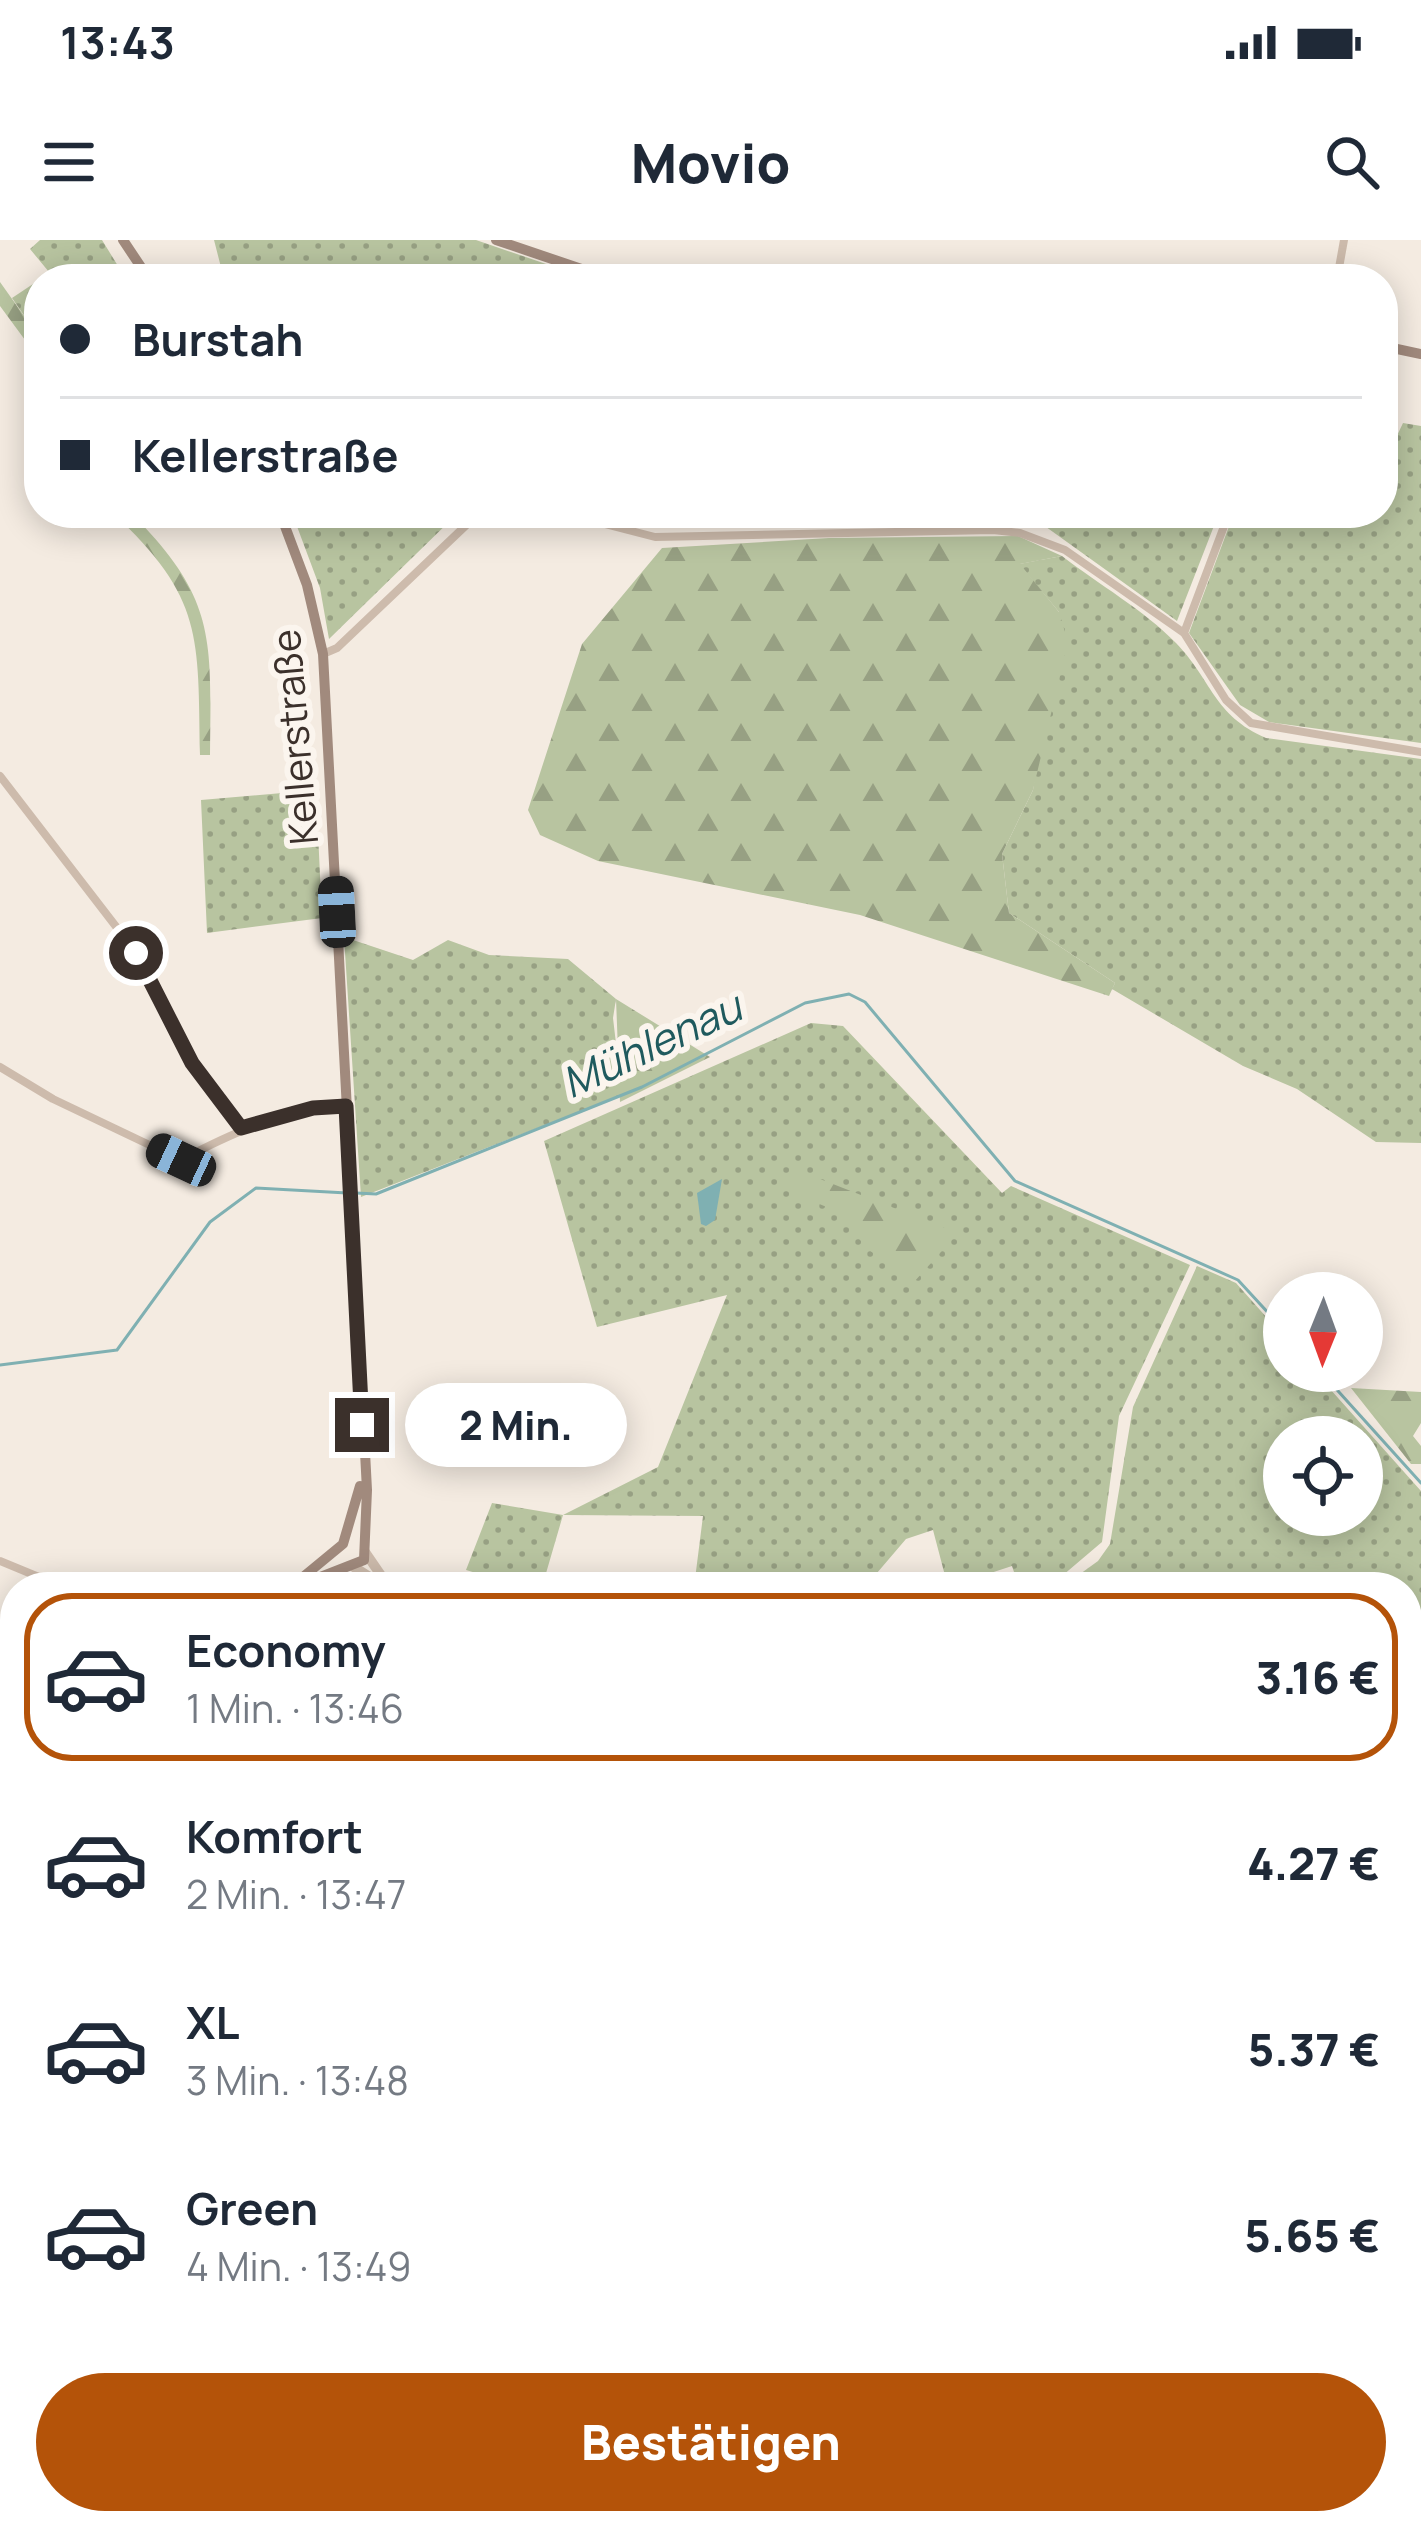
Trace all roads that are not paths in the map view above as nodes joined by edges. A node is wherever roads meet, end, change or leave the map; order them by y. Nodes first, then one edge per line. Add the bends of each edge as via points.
1 (496, 240) edge
2 (567, 264) edge
3 (286, 528) edge
4 (463, 528) edge
5 (620, 528) edge
6 (1222, 528) edge
7 (1184, 633) junction
8 (322, 654) junction
9 (1421, 752) edge
10 (0, 776) edge
11 (0, 1067) edge
12 (346, 1106) junction
13 (241, 1128) junction
14 (363, 1464) junction
15 (342, 1546) junction
16 (365, 1550) junction
17 (350, 1567) junction
18 (311, 1572) edge
19 (336, 1572) edge
20 (359, 1572) edge
21 (378, 1572) edge

1 - 2 main road
3 - 8 main road, Kellerstraße
4 - 8 street
5 - 7 street via 655,537 1020,533 1065,550
6 - 7 street
7 - 9 street via 1226,700 1251,723
8 - 12 main road, Kellerstraße
10 - 13 street via 141,959 192,1063
11 - 13 street via 181,1160
12 - 13 street
12 - 14 main road, Kellerstraße
14 - 15 main road, Kellerstraße
14 - 16 main road, Kellerstraße
15 - 16 main road via 355,1541
15 - 17 main road
15 - 18 main road
16 - 17 main road
16 - 21 street
17 - 19 main road
17 - 20 street

